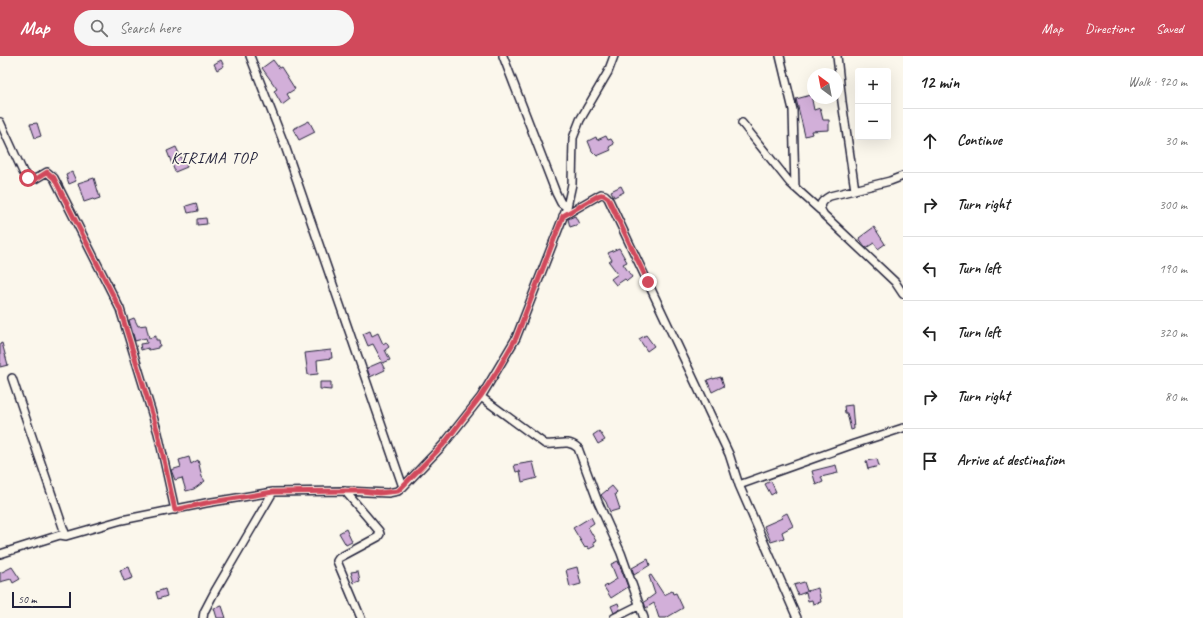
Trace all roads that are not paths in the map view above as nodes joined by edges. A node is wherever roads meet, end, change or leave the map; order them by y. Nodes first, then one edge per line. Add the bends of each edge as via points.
1 (250, 56) edge
2 (503, 56) edge
3 (614, 56) edge
4 (780, 56) edge
5 (837, 56) edge
6 (0, 122) edge
7 (742, 123) dead end
8 (903, 176) edge
9 (795, 188) junction
10 (855, 190) junction
11 (567, 208) junction
12 (820, 210) junction
13 (563, 216) junction
14 (903, 294) edge
15 (12, 378) dead end
16 (480, 397) junction
17 (903, 428) edge
18 (739, 485) junction
19 (402, 487) junction
20 (345, 491) junction
21 (273, 492) junction
22 (175, 510) junction
23 (66, 536) junction
24 (0, 554) edge
25 (640, 605) junction
26 (202, 618) edge
27 (361, 618) edge
28 (614, 618) edge
29 (644, 618) edge
30 (797, 618) edge

1 - 19 street via 285,146
2 - 11 street via 556,193
3 - 11 street via 573,138 572,184
4 - 9 street via 793,110
5 - 10 street
6 - 22 street via 28,178 36,179 47,172 54,178 120,309 158,433
7 - 9 street
8 - 10 street
9 - 12 street
10 - 12 street via 830,196 820,204
11 - 13 street
12 - 14 street via 895,282
13 - 16 street via 516,338
13 - 18 street via 601,194 608,198 729,454
15 - 23 street
16 - 19 street via 443,445
16 - 25 street via 545,444 572,443 578,448
17 - 18 street
18 - 30 street
19 - 20 street via 398,491 388,493
20 - 21 street
20 - 27 street via 380,531 378,537 337,561
21 - 22 street
21 - 26 street
22 - 23 street via 122,520
23 - 24 street via 60,535
25 - 28 street
25 - 29 street

